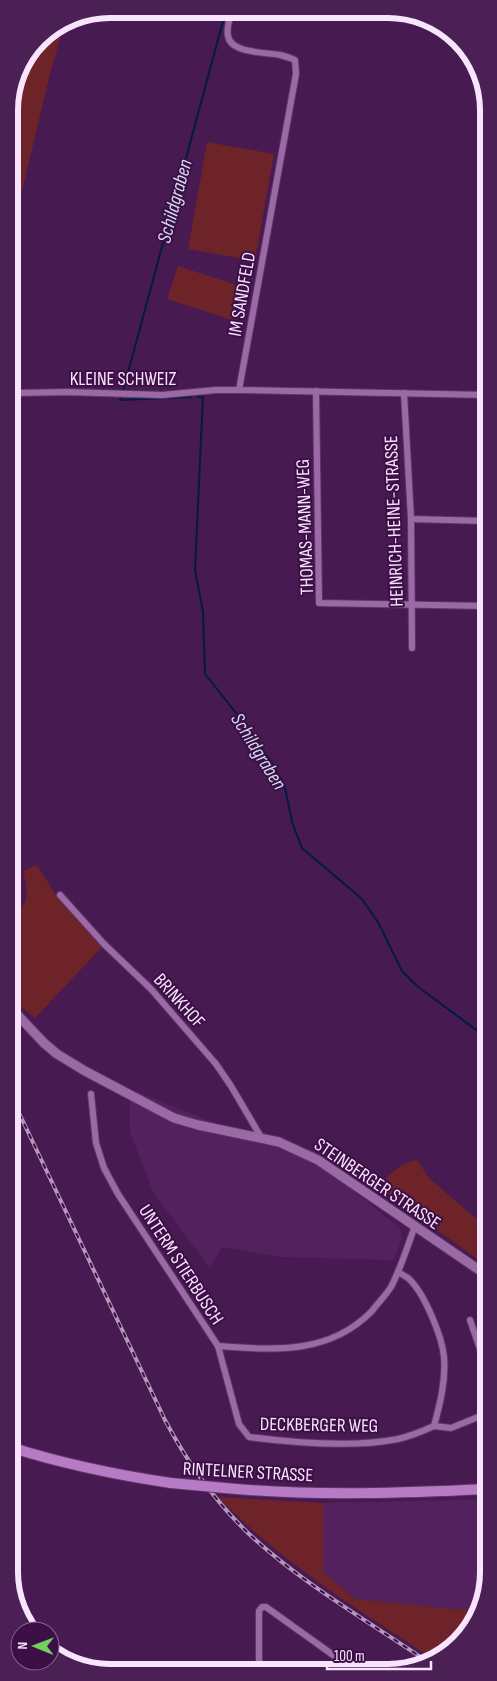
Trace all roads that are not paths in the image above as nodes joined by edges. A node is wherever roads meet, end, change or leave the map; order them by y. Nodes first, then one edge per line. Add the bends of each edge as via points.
1 (230, 18) edge
2 (239, 390) junction
3 (316, 391) junction
4 (18, 393) edge
5 (404, 393) junction
6 (480, 395) edge
7 (411, 519) junction
8 (480, 521) edge
9 (411, 603) junction
10 (480, 606) edge
11 (412, 648) dead end
12 (60, 895) dead end
13 (18, 1016) edge
14 (91, 1094) dead end
15 (261, 1137) junction
16 (415, 1226) junction
17 (479, 1270) edge
18 (398, 1272) junction
19 (470, 1320) dead end
20 (218, 1346) junction
21 (479, 1346) edge
22 (479, 1417) edge
23 (434, 1426) junction
24 (18, 1449) edge
25 (479, 1489) edge
26 (259, 1664) edge
27 (346, 1664) edge

1 - 2 street, IM SANDFELD via 228,37 232,45 295,60 296,74
2 - 3 street
2 - 4 street, KLEINE SCHWEIZ via 162,395
3 - 5 street
3 - 9 street, THOMAS-MANN-WEG via 319,603
5 - 6 street
5 - 7 street, HEINRICH-HEINE-STRASSE
7 - 8 street
7 - 9 street, HEINRICH-HEINE-STRASSE
9 - 10 street
9 - 11 street, HEINRICH-HEINE-STRASSE
12 - 15 street, BRINKHOF via 151,989 204,1050 231,1086
13 - 15 street, STEINBERGER STRASSE via 57,1054 174,1118
14 - 20 street, UNTERM STIERBUSCH via 96,1143 104,1168
15 - 16 street, STEINBERGER STRASSE via 296,1148 318,1160
16 - 17 street, STEINBERGER STRASSE
16 - 18 street, UNTERM STIERBUSCH
18 - 20 street, UNTERM STIERBUSCH via 390,1289 366,1317 339,1336 295,1348
18 - 23 street via 409,1278 427,1305 444,1357 444,1378
19 - 21 street
20 - 23 street, DECKBERGER WEG via 239,1424 249,1437 292,1442 374,1443 400,1439
22 - 23 street, DECKBERGER WEG via 451,1428
24 - 25 main road, RINTELNER STRASSE, bridge via 93,1469 171,1483 236,1489 354,1493
26 - 27 street via 259,1611 262,1607

